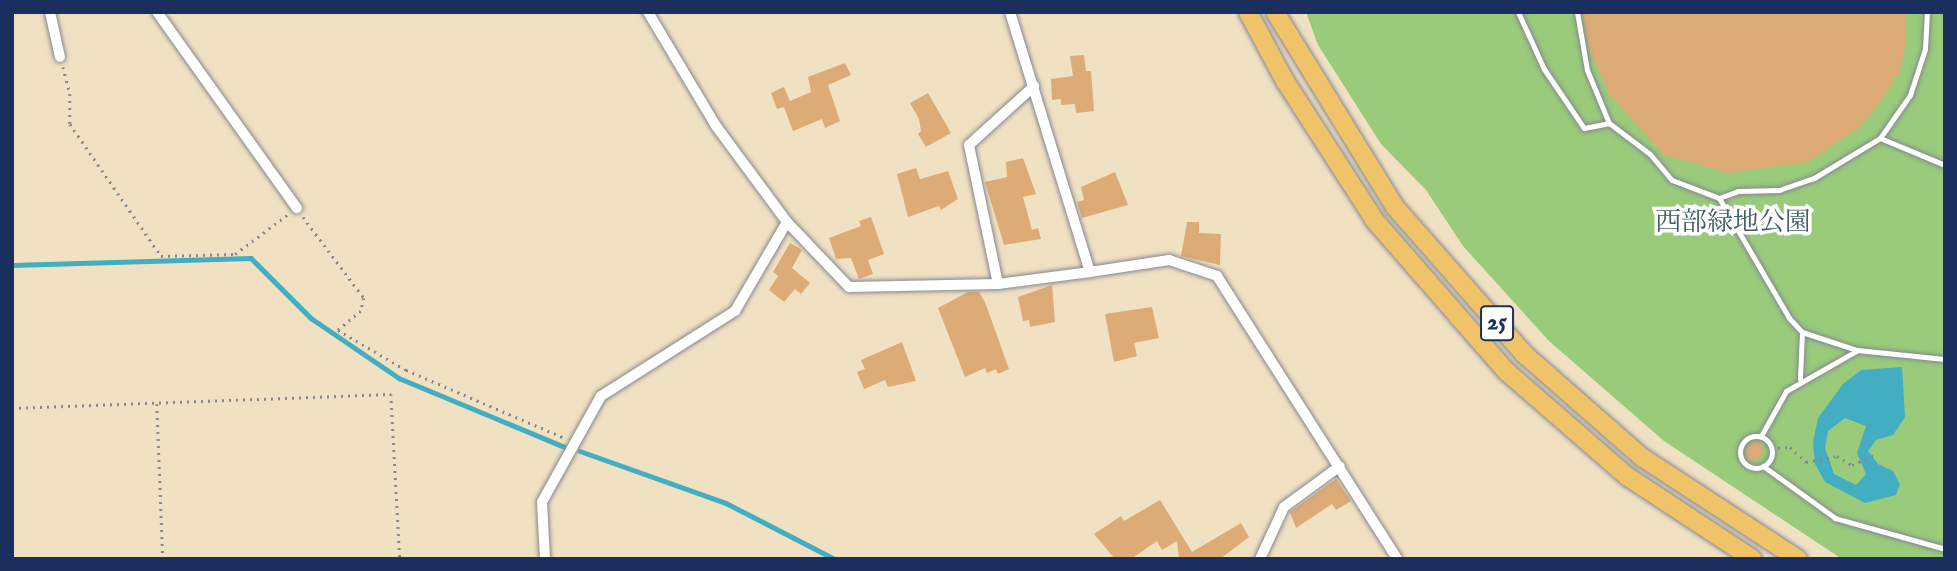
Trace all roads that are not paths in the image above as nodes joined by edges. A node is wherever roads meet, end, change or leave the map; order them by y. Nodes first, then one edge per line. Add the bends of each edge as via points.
1 (50, 12) edge
2 (157, 12) edge
3 (648, 12) edge
4 (1010, 12) edge
5 (1248, 12) edge
6 (1275, 12) edge
7 (1518, 12) edge
8 (1577, 12) edge
9 (1927, 12) edge
10 (60, 57) road end
11 (1034, 86) junction
12 (1608, 123) junction
13 (1880, 138) junction
14 (1945, 165) edge
15 (1718, 198) junction
16 (297, 208) road end
17 (787, 222) junction
18 (1090, 272) junction
19 (998, 284) junction
20 (1802, 332) junction
21 (1857, 350) junction
22 (1945, 359) edge
23 (1800, 379) junction
24 (1761, 436) junction
25 (1340, 466) junction
26 (1763, 466) junction
27 (1945, 550) edge
28 (545, 559) edge
29 (1260, 559) edge
30 (1397, 559) edge
31 (1753, 559) edge
32 (1798, 559) edge

1 - 10 street
2 - 16 street
3 - 17 street via 716,127
4 - 11 street
5 - 31 main road, 25 via 1285,81 1376,222 1506,371 1628,477
6 - 32 main road, 25 via 1395,207 1524,354 1643,458
7 - 12 lane via 1544,69 1584,128
8 - 12 lane via 1587,70
9 - 13 lane via 1925,49 1910,95
11 - 18 street
11 - 19 street via 968,145
12 - 15 lane via 1650,155 1672,180
13 - 14 lane
13 - 15 lane via 1814,178 1779,190 1738,191
15 - 20 lane via 1789,318
17 - 19 street via 849,287
17 - 28 street via 735,311 601,396 542,502
18 - 19 street
18 - 25 street via 1169,260 1217,276
20 - 21 lane
20 - 23 lane
21 - 22 lane
21 - 23 lane
23 - 24 lane via 1774,407
24 - 26 lane via 1771,448
24 - 26 lane via 1745,439 1740,453 1748,466
25 - 29 street via 1284,507
25 - 30 street
26 - 27 lane via 1836,518

